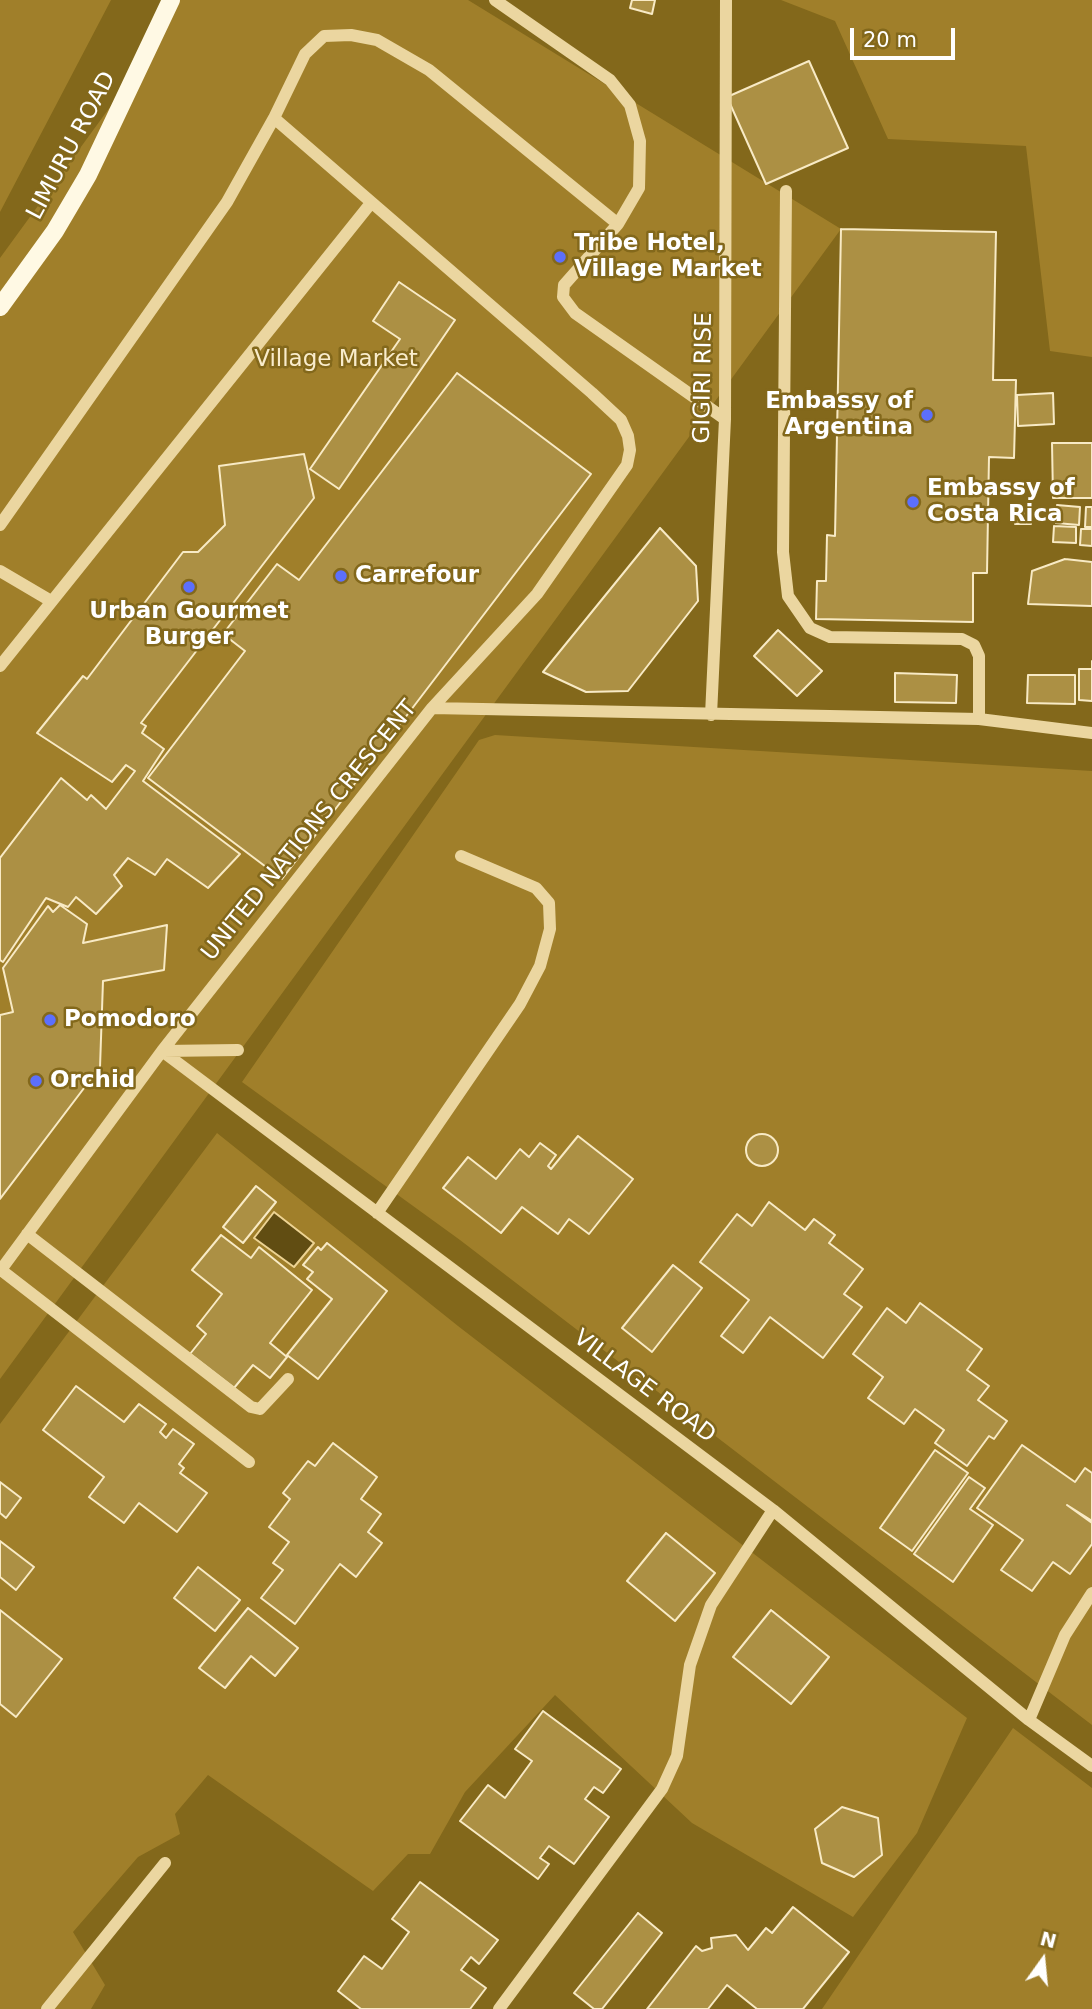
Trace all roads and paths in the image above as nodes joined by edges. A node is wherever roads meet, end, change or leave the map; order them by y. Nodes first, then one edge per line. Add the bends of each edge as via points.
1 (171, 0) edge
2 (495, 0) edge
3 (726, 0) edge
4 (274, 118) junction
5 (786, 191) dead end
6 (371, 203) junction
7 (618, 224) junction
8 (0, 307) edge
9 (725, 419) junction
10 (0, 525) edge
11 (0, 571) edge
12 (51, 601) junction
13 (0, 666) edge
14 (432, 708) junction
15 (711, 715) junction
16 (979, 719) junction
17 (1092, 733) edge
18 (461, 856) dead end
19 (238, 1050) dead end
20 (162, 1051) junction
21 (377, 1213) junction
22 (27, 1234) junction
23 (0, 1271) edge
24 (288, 1379) dead end
25 (248, 1462) dead end
26 (773, 1510) junction
27 (1092, 1593) edge
28 (1029, 1720) junction
29 (1092, 1766) edge
30 (165, 1863) dead end
31 (47, 2009) edge
32 (499, 2009) edge

1 - 8 main road, LIMURU ROAD via 88,175 55,231
2 - 7 street via 610,80 630,105 640,141 639,188
3 - 9 street, GIGIRI RISE
4 - 6 street
4 - 7 street via 305,54 324,37 351,35 377,40 429,70
4 - 10 street via 227,202
5 - 16 street via 783,552 788,596 810,628 830,637 962,639 974,645 979,656
6 - 12 street
6 - 14 street via 621,420 630,450 627,465 537,594
7 - 9 street via 564,285 563,297 575,313
9 - 15 street, GIGIRI RISE
11 - 12 street
12 - 13 street
14 - 15 street, UNITED NATIONS CRESCENT
14 - 20 street, UNITED NATIONS CRESCENT
15 - 16 street, UNITED NATIONS CRESCENT
16 - 17 street, UNITED NATIONS CRESCENT
18 - 21 street via 536,888 549,903 550,929 540,966 520,1004
19 - 20 street
20 - 21 street, VILLAGE ROAD
20 - 22 street, UNITED NATIONS CRESCENT
21 - 26 street, VILLAGE ROAD
22 - 23 street, UNITED NATIONS CRESCENT
22 - 24 street via 251,1407 260,1409
23 - 25 street
26 - 28 street, VILLAGE ROAD
26 - 32 street via 711,1605 690,1665 677,1756 662,1789
27 - 28 street via 1065,1635
28 - 29 street, VILLAGE ROAD
30 - 31 street

